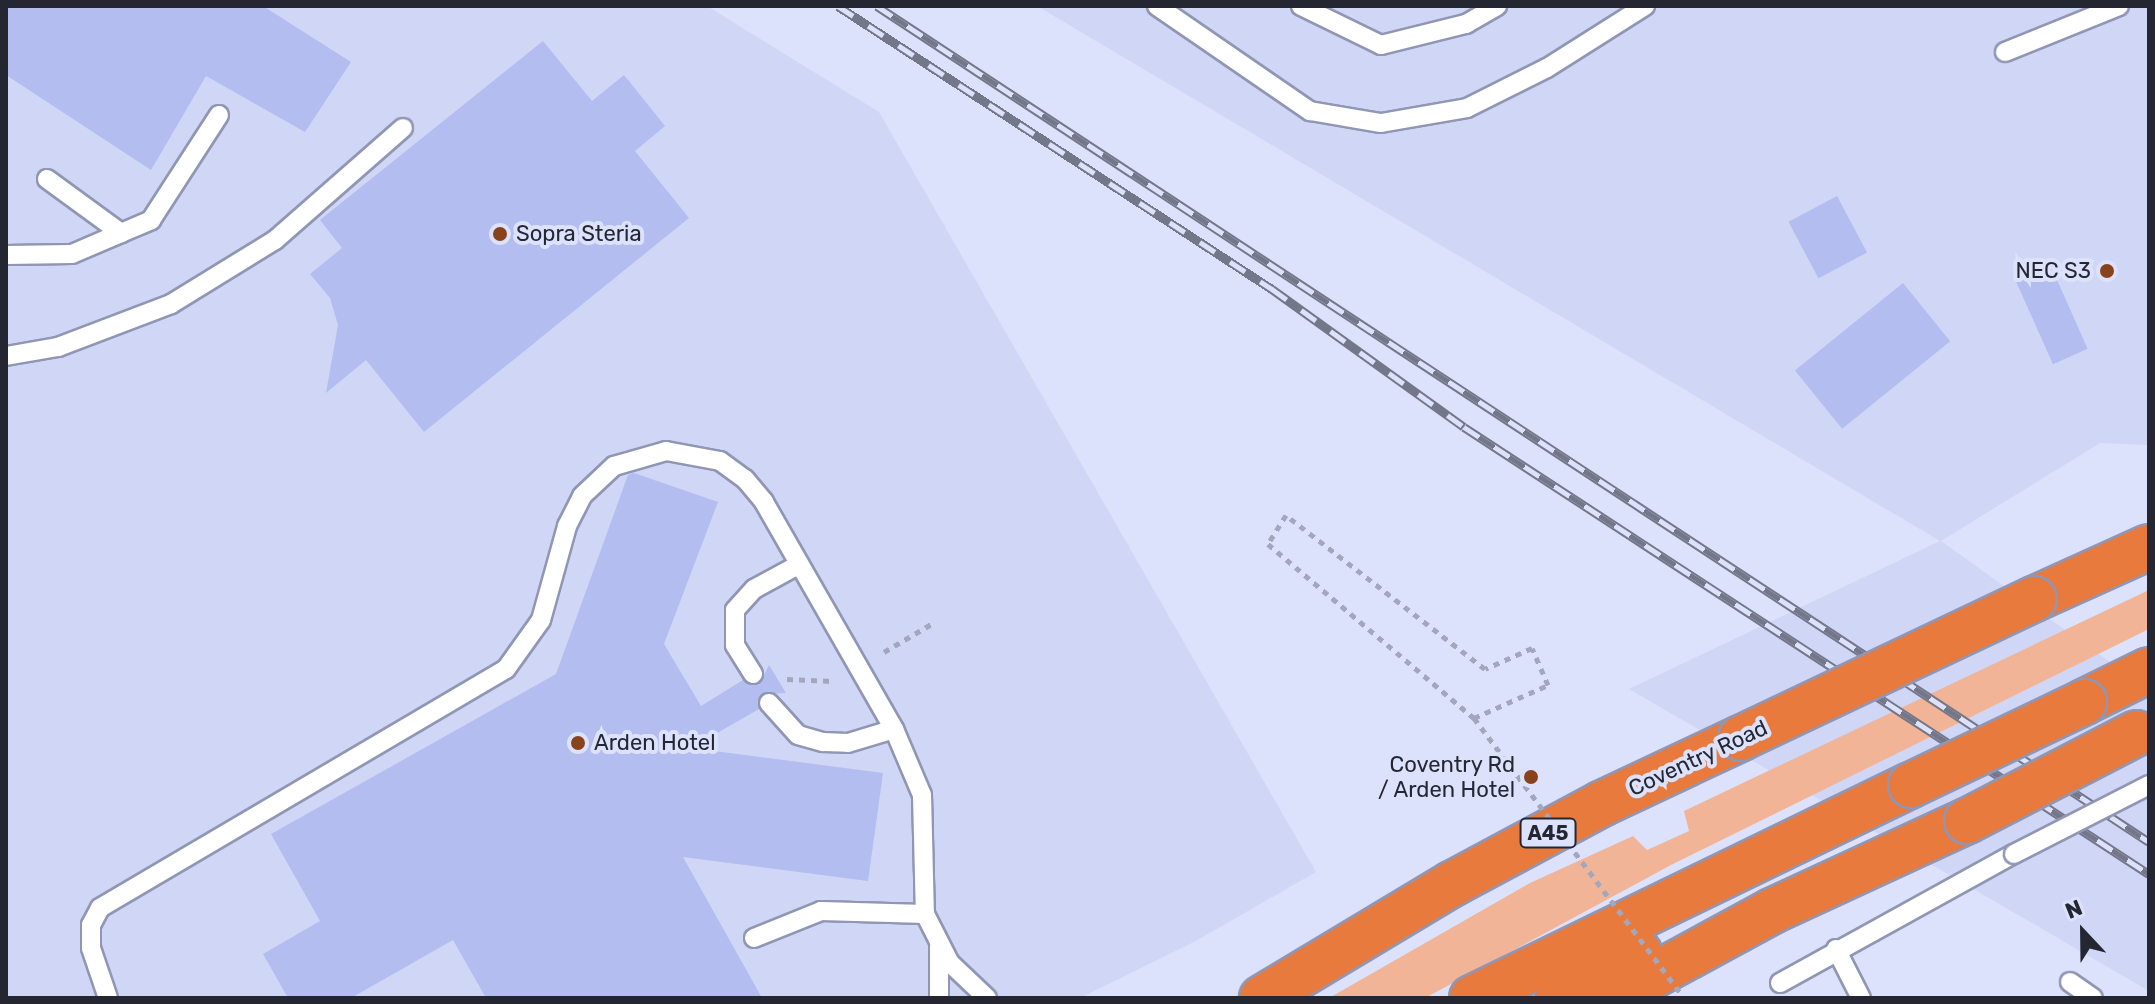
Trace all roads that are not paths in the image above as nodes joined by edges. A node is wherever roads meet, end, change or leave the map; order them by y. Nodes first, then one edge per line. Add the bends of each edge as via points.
1 (1157, 6) edge
2 (1301, 6) edge
3 (1497, 6) edge
4 (1645, 6) edge
5 (2119, 6) edge
6 (2005, 52) dead end
7 (219, 115) dead end
8 (403, 128) dead end
9 (47, 179) dead end
10 (121, 233) junction
11 (6, 255) edge
12 (6, 356) edge
13 (2149, 547) edge
14 (798, 565) junction
15 (2149, 670) edge
16 (753, 674) dead end
17 (769, 703) dead end
18 (894, 729) junction
19 (2143, 730) edge
20 (2149, 785) edge
21 (1757, 860) junction
22 (925, 914) junction
23 (754, 938) dead end
24 (1360, 938) junction
25 (939, 944) junction
26 (1836, 949) junction
27 (2070, 982) dead end
28 (1780, 983) dead end
29 (108, 998) edge
30 (939, 998) edge
31 (987, 998) edge
32 (1225, 998) edge
33 (1262, 998) edge
34 (1472, 998) edge
35 (1558, 998) edge
36 (1612, 998) edge
37 (1861, 998) edge
38 (2093, 998) edge

1 - 4 lane via 1310,111 1381,123 1467,108 1547,68
2 - 3 lane via 1381,45 1466,24
5 - 6 lane
7 - 10 lane via 151,220
8 - 12 lane via 275,240 171,304 58,347
9 - 10 lane
10 - 11 lane via 72,254
13 - 24 highway, Coventry Road / A45, bridge via 1601,804
14 - 16 lane via 754,589 735,610 735,645
14 - 18 lane
14 - 29 lane via 756,490 720,461 666,451 614,466 574,510 541,620 506,669 100,908 91,925 91,948
15 - 21 highway, bridge
17 - 18 lane via 798,735 823,742 848,743
18 - 22 lane via 922,795
19 - 36 highway, bridge via 1967,821 1772,911
20 - 26 lane, bridge
21 - 34 highway
21 - 35 highway via 1661,941
22 - 23 lane via 821,911
22 - 25 lane
24 - 32 highway
24 - 33 highway, Coventry Road / A45
25 - 30 lane
25 - 31 lane via 964,979
26 - 28 lane
26 - 37 lane
27 - 38 lane

